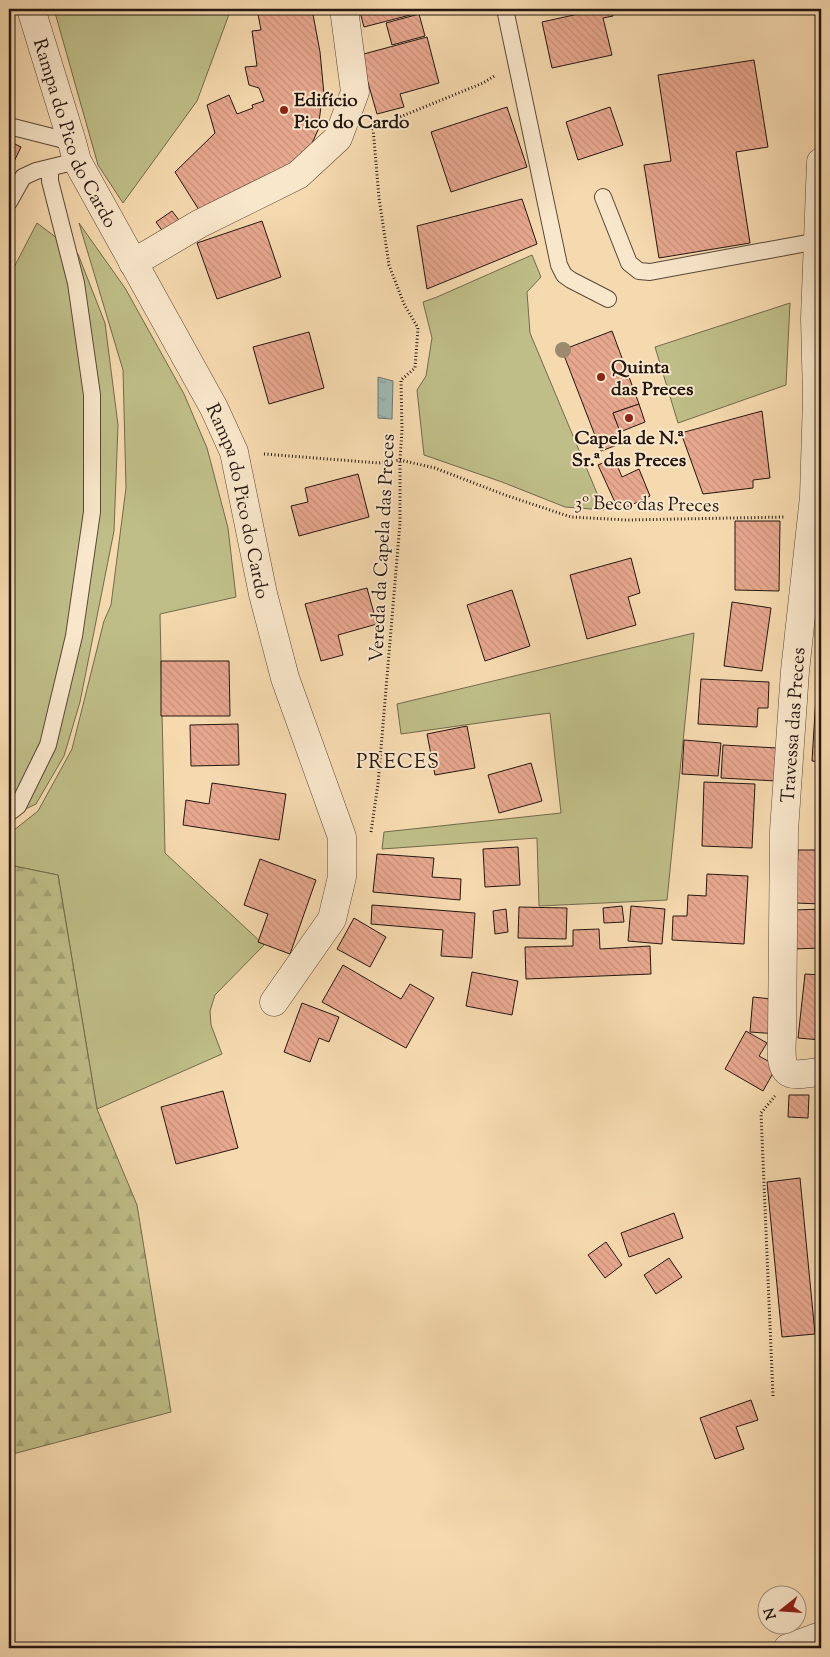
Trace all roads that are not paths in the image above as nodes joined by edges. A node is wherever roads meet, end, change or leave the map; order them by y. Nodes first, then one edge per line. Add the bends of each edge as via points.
1 (31, 9) edge
2 (344, 9) edge
3 (505, 9) edge
4 (9, 126) edge
5 (74, 152) junction
6 (821, 162) edge
7 (50, 168) junction
8 (603, 197) dead end
9 (9, 202) edge
10 (819, 247) edge
11 (133, 263) junction
12 (608, 299) dead end
13 (9, 813) edge
14 (274, 1002) dead end
15 (821, 1072) edge
16 (821, 1636) edge
17 (788, 1648) edge

1 - 5 street, Rampa do Pico do Cardo
2 - 11 street via 355,92 338,138 298,175 199,224
3 - 12 lane via 559,265 571,280
4 - 5 lane
5 - 7 lane
5 - 11 street, Rampa do Pico do Cardo
6 - 10 street, Travessa das Preces
7 - 9 lane via 23,177
7 - 13 lane via 50,181 76,283 92,395 92,512 74,636 48,745 18,806
8 - 10 lane via 630,263 639,271
10 - 15 street, Travessa das Preces via 813,517 794,671 784,831 783,1064 787,1072 793,1074
11 - 14 street, Rampa do Pico do Cardo via 214,408 234,452 263,594 285,678 342,836 342,877 332,919
16 - 17 street

